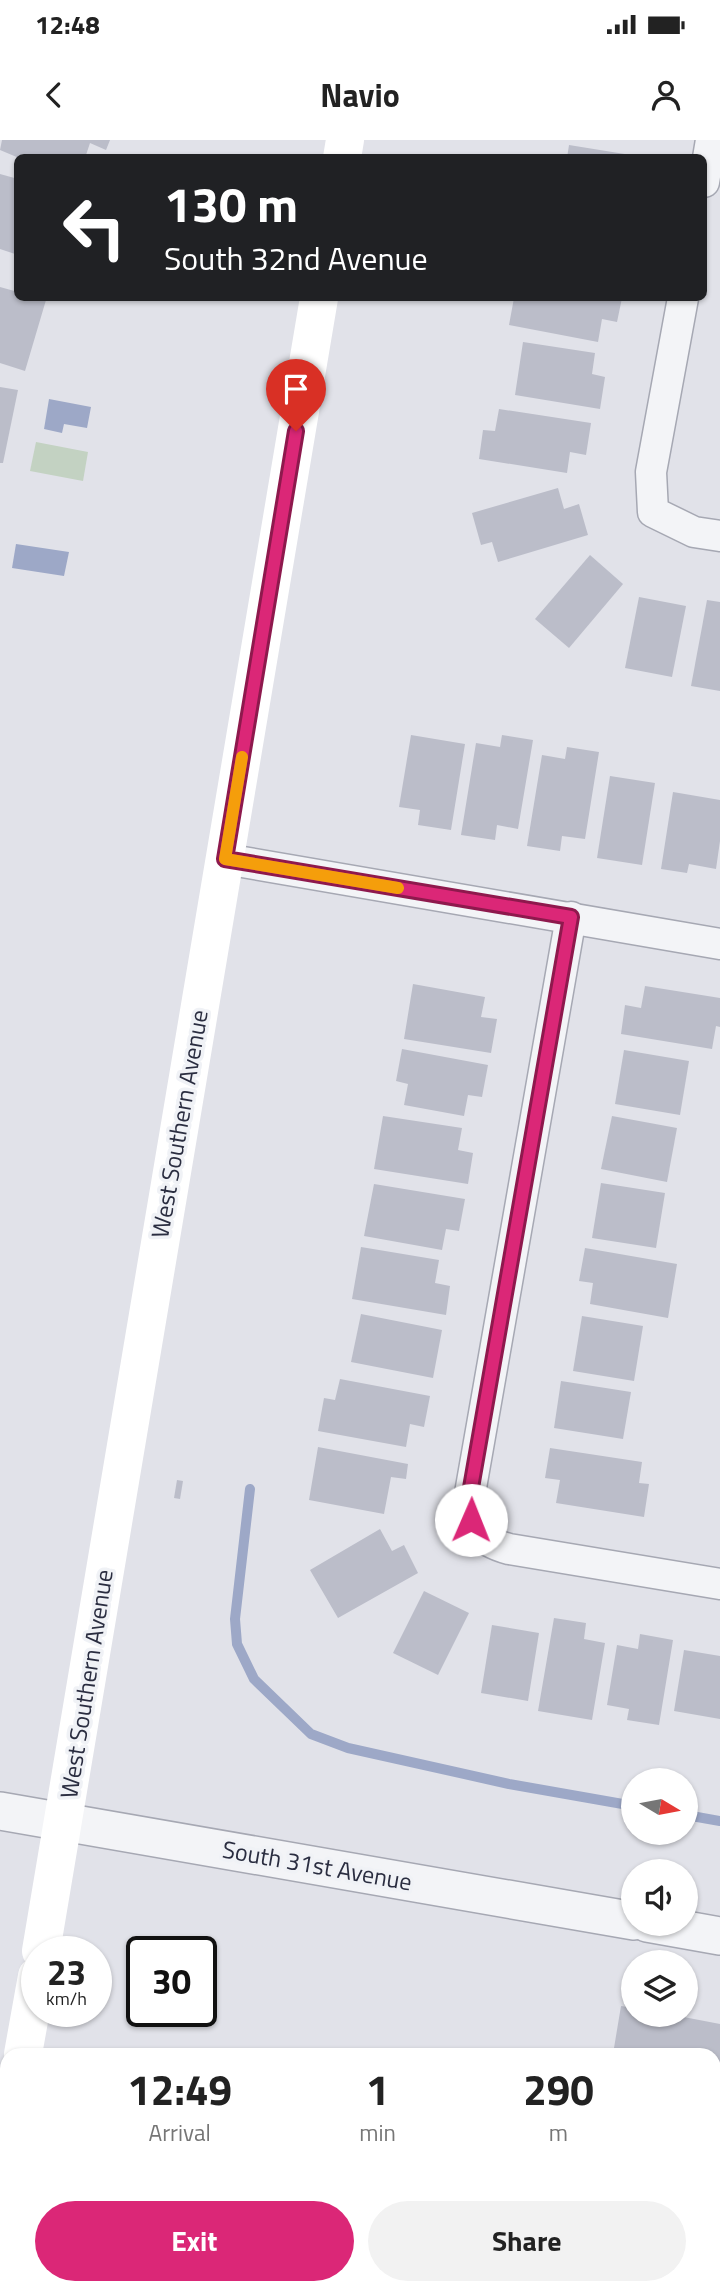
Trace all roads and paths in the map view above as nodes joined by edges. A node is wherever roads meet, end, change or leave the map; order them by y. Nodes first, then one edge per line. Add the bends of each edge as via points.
1 (711, 140) edge
2 (707, 164) edge
3 (318, 301) edge
4 (682, 301) edge
5 (720, 537) edge
6 (225, 859) junction
7 (571, 917) junction
8 (720, 944) edge
9 (720, 1584) edge
10 (0, 1811) edge
11 (64, 1823) junction
12 (621, 1919) edge
13 (698, 1932) edge
14 (44, 1936) edge
15 (720, 1936) edge
16 (28, 2027) edge
17 (24, 2048) edge

1 - 2 street
3 - 6 main road, West Southern Avenue
4 - 5 street via 651,472 653,512 694,532
6 - 7 street
6 - 11 main road, West Southern Avenue
7 - 8 street
7 - 9 street via 469,1499 471,1520 492,1545
10 - 11 street, South 31st Avenue
11 - 12 street, South 31st Avenue
11 - 14 main road, West Southern Avenue
13 - 15 street
16 - 17 main road

